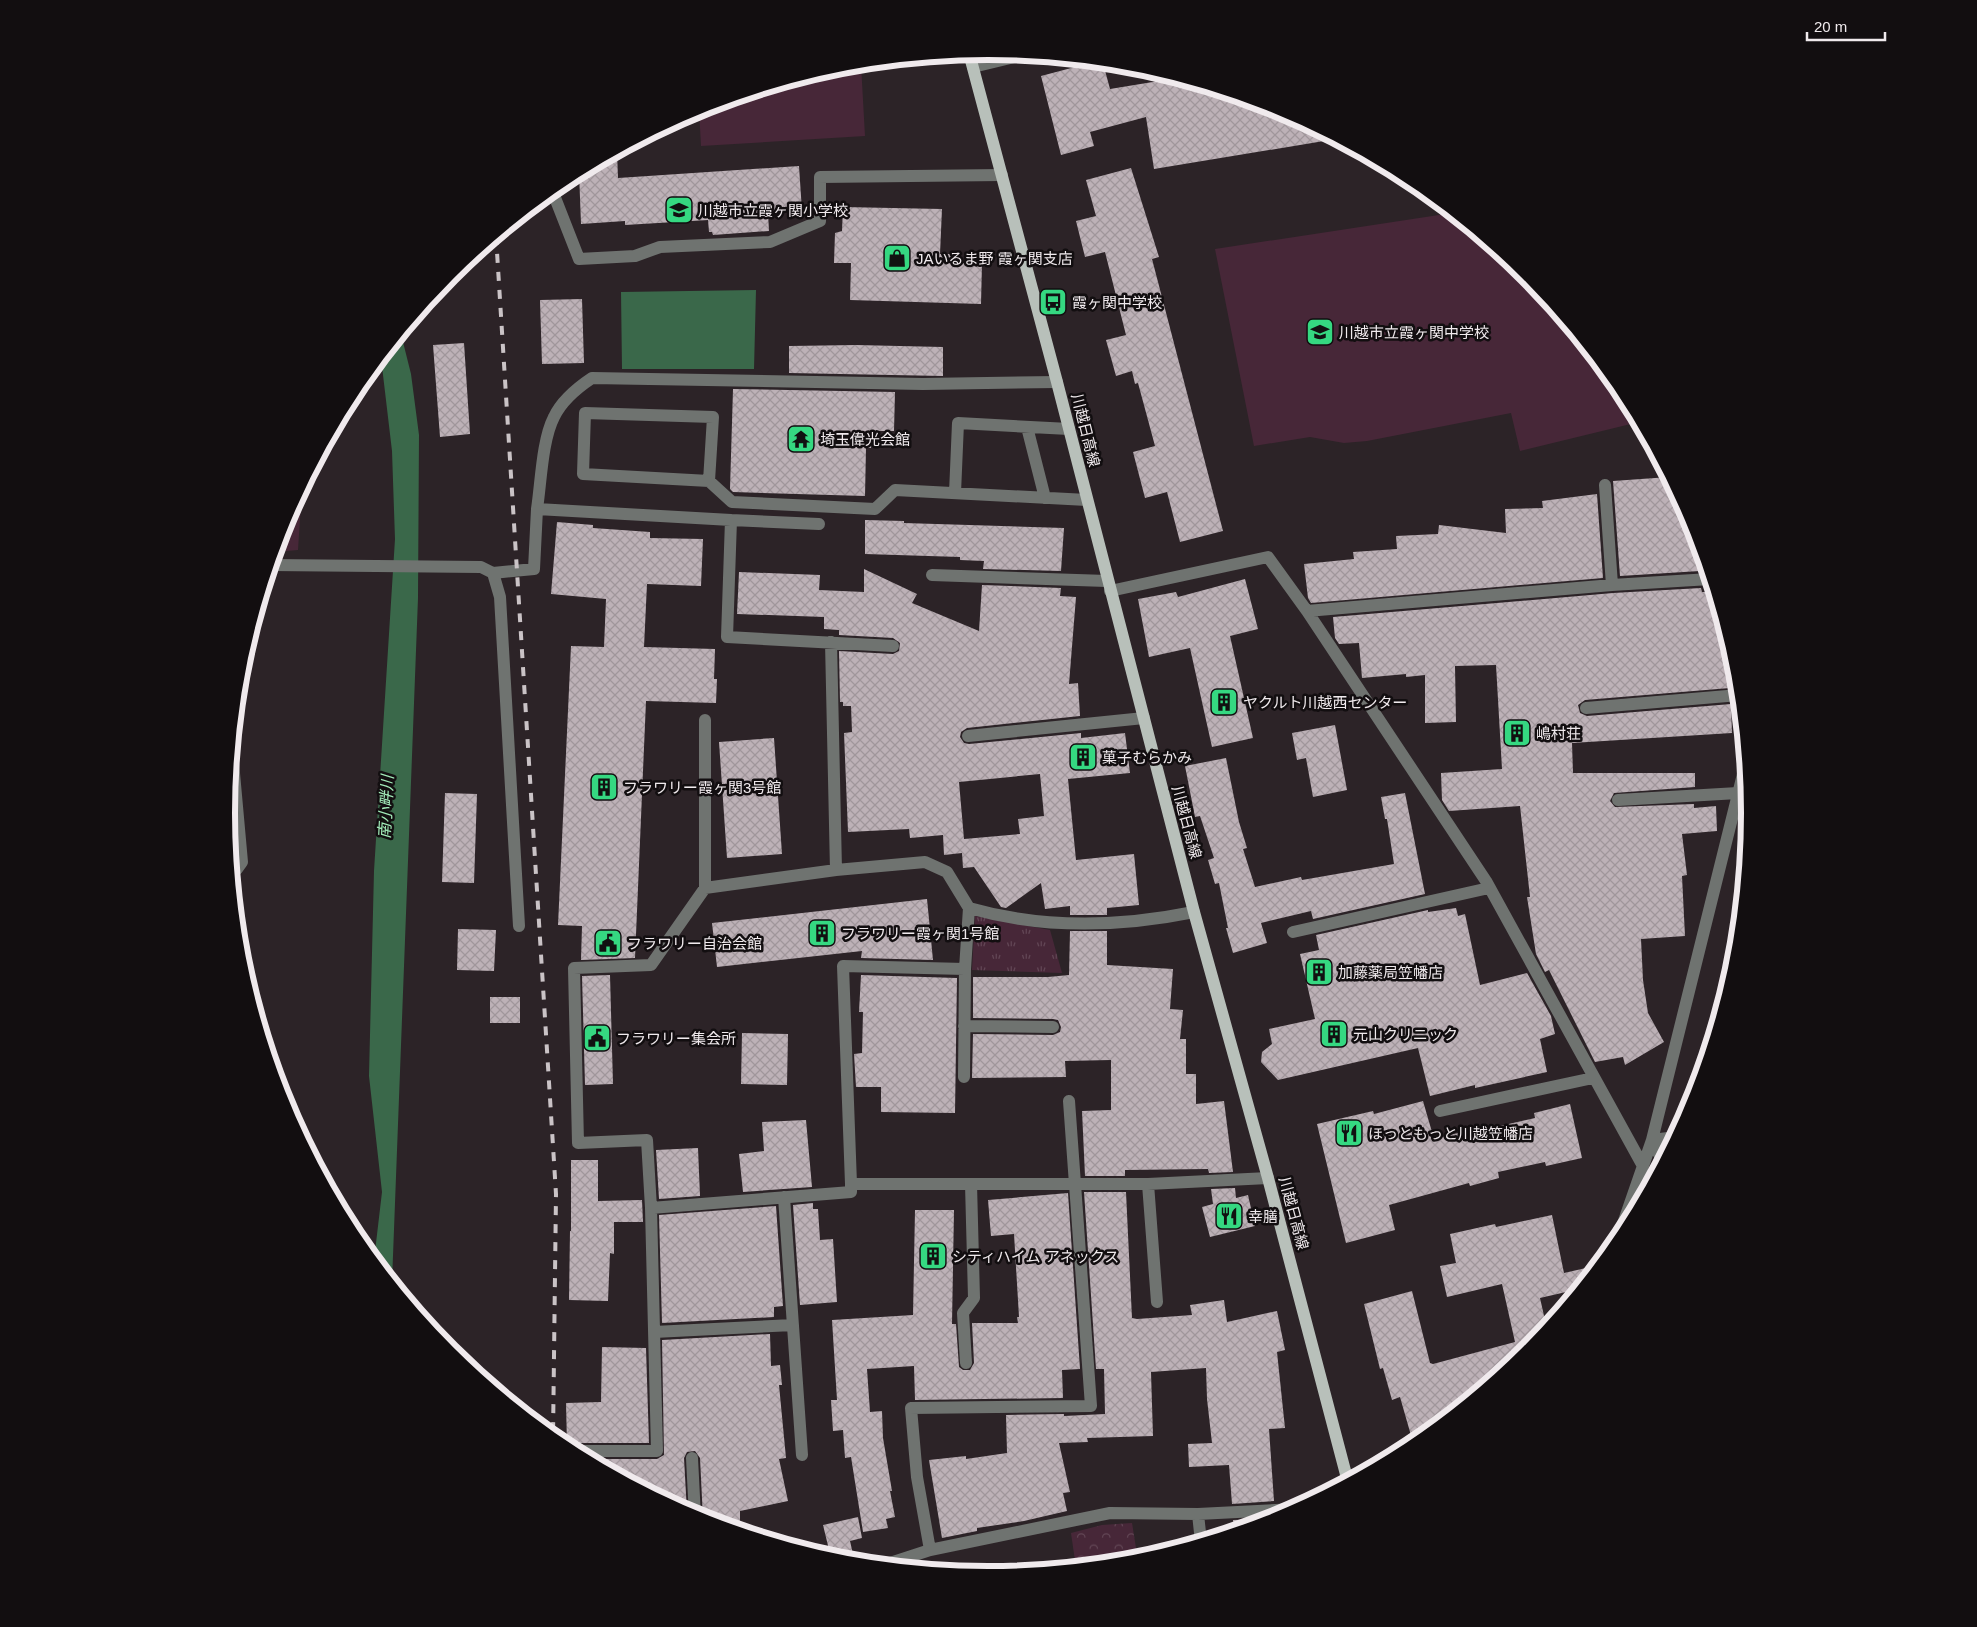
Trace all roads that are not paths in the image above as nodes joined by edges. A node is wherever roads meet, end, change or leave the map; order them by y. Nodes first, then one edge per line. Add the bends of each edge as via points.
1 (1000, 60) edge
2 (971, 61) edge
3 (973, 67) junction
4 (1002, 175) junction
5 (555, 198) edge
6 (1057, 382) junction
7 (1027, 427) junction
8 (1069, 430) junction
9 (709, 480) junction
10 (1605, 485) dead end
11 (955, 493) junction
12 (1045, 498) junction
13 (1087, 500) junction
14 (537, 509) junction
15 (731, 520) junction
16 (820, 524) dead end
17 (277, 565) edge
18 (493, 573) junction
19 (932, 575) dead end
20 (1704, 579) edge
21 (1612, 585) junction
22 (1108, 586) junction
23 (1307, 611) junction
24 (831, 642) junction
25 (893, 646) dead end
26 (1733, 696) edge
27 (1586, 708) dead end
28 (1144, 718) junction
29 (704, 720) dead end
30 (968, 736) dead end
31 (1741, 782) edge
32 (236, 793) edge
33 (1738, 793) junction
34 (1618, 800) dead end
35 (237, 868) edge
36 (836, 870) junction
37 (705, 888) junction
38 (1489, 888) junction
39 (969, 908) junction
40 (1194, 912) junction
41 (519, 926) dead end
42 (1293, 932) dead end
43 (965, 969) junction
44 (964, 1026) junction
45 (1053, 1027) dead end
46 (964, 1077) dead end
47 (1593, 1078) junction
48 (1069, 1101) dead end
49 (1440, 1111) dead end
50 (1668, 1138) edge
51 (1652, 1140) junction
52 (1660, 1155) edge
53 (1643, 1166) junction
54 (1268, 1178) junction
55 (851, 1184) junction
56 (971, 1184) junction
57 (1148, 1184) junction
58 (1076, 1185) junction
59 (784, 1197) junction
60 (651, 1208) junction
61 (1627, 1213) edge
62 (1157, 1302) dead end
63 (793, 1325) junction
64 (654, 1332) junction
65 (966, 1363) dead end
66 (588, 1451) edge
67 (802, 1455) dead end
68 (692, 1458) dead end
69 (1346, 1476) edge
70 (695, 1507) edge
71 (1277, 1510) edge
72 (1198, 1514) junction
73 (1200, 1536) edge
74 (930, 1550) junction
75 (906, 1562) edge

1 - 3 street
2 - 3 main road, 川越日高線
3 - 4 main road, 川越日高線
4 - 5 street via 820,177 820,221 770,242 660,247 635,256 579,259
4 - 6 main road, 川越日高線
6 - 8 main road, 川越日高線
6 - 14 street via 923,384 592,378 576,389 554,415
7 - 8 street
7 - 11 street via 958,423
7 - 12 street
8 - 13 main road, 川越日高線
9 - 9 street via 583,474 585,413 713,417
9 - 11 street via 732,502 875,509 895,490
10 - 21 street
11 - 12 street
12 - 13 street
13 - 22 main road, 川越日高線
14 - 15 street
14 - 18 street via 534,569
15 - 16 street
15 - 24 street via 728,637
17 - 18 street via 481,566
18 - 41 street via 500,597
19 - 22 street
20 - 21 street
21 - 23 street
22 - 23 street via 1268,557
22 - 28 main road, 川越日高線
23 - 38 street
24 - 25 street
24 - 36 street
26 - 27 street
28 - 30 street
28 - 40 main road, 川越日高線
29 - 37 street
31 - 33 street
32 - 35 street via 242,862
33 - 34 street
33 - 51 street
36 - 37 street
36 - 39 street via 925,862 947,872
37 - 60 street via 651,965 574,968 578,1143 646,1140
38 - 42 street
38 - 47 street
39 - 40 street via 1012,919 1094,924
39 - 43 street
40 - 54 main road, 川越日高線
43 - 44 street
43 - 55 street via 843,966
44 - 45 street
44 - 46 street
47 - 49 street
47 - 53 street
48 - 58 street
50 - 51 street
51 - 52 street
51 - 53 street
53 - 61 street
54 - 57 street
54 - 69 main road, 川越日高線
55 - 56 street
55 - 59 street via 851,1192
56 - 58 street
56 - 65 street via 974,1298 963,1313
57 - 58 street
57 - 62 street
58 - 74 street via 1090,1406 911,1408 917,1477
59 - 60 street
59 - 63 street
60 - 64 street
63 - 64 street
63 - 67 street
64 - 66 street via 657,1451
68 - 70 street
71 - 72 street
72 - 73 street
72 - 74 street via 1110,1513
74 - 75 street

